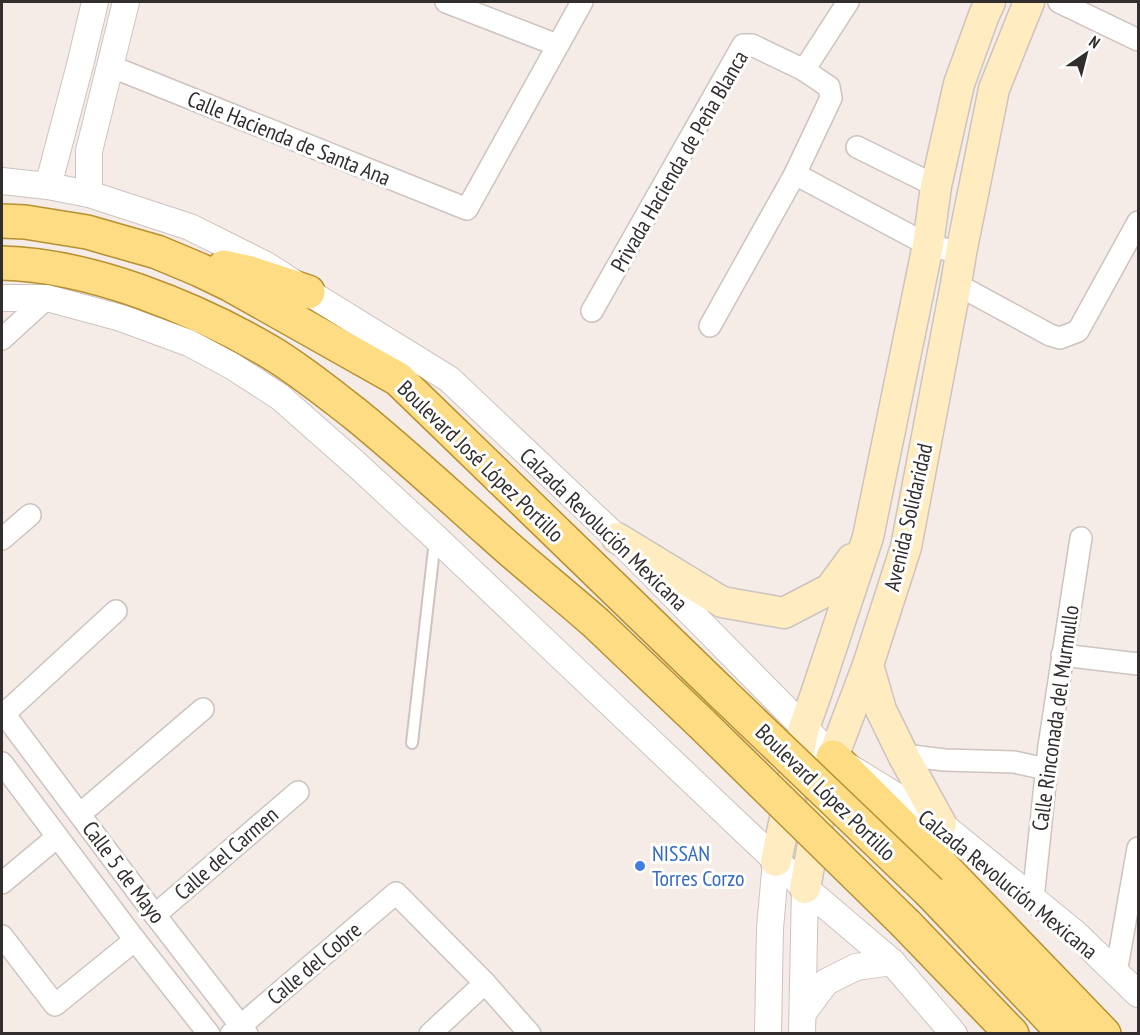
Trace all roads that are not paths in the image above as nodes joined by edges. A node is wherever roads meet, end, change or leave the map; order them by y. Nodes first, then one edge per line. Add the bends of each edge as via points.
1 (95, 2) edge
2 (126, 2) edge
3 (446, 2) edge
4 (582, 2) edge
5 (848, 2) edge
6 (990, 2) edge
7 (1029, 2) edge
8 (1059, 2) edge
9 (1138, 40) edge
10 (557, 45) junction
11 (110, 66) junction
12 (804, 70) junction
13 (857, 147) dead end
14 (795, 174) junction
15 (2, 181) edge
16 (48, 186) junction
17 (936, 186) junction
18 (89, 194) junction
19 (2, 221) edge
20 (1138, 222) edge
21 (928, 245) junction
22 (157, 252) junction
23 (961, 253) junction
24 (2, 263) edge
25 (956, 284) junction
26 (308, 292) junction
27 (2, 298) edge
28 (48, 298) junction
29 (592, 311) dead end
30 (710, 327) dead end
31 (2, 339) edge
32 (30, 515) dead end
33 (435, 537) junction
34 (868, 537) junction
35 (617, 538) junction
36 (1081, 538) dead end
37 (2, 539) edge
38 (116, 611) dead end
39 (1062, 654) junction
40 (1138, 664) edge
41 (868, 665) junction
42 (721, 692) joint
43 (203, 709) dead end
44 (2, 714) edge
45 (702, 724) joint
46 (804, 728) junction
47 (412, 743) dead end
48 (903, 755) junction
49 (833, 757) junction
50 (2, 763) edge
51 (1046, 769) junction
52 (298, 792) dead end
53 (80, 814) junction
54 (941, 824) junction
55 (57, 837) junction
56 (1138, 848) edge
57 (776, 861) junction
58 (2, 883) edge
59 (805, 888) junction
60 (1033, 899) junction
61 (155, 915) junction
62 (2, 936) edge
63 (135, 940) junction
64 (892, 962) junction
65 (1116, 972) junction
66 (485, 983) junction
67 (1138, 994) edge
68 (803, 1024) edge
69 (239, 1031) edge
70 (209, 1034) edge
71 (430, 1034) edge
72 (530, 1034) edge
73 (768, 1034) edge
74 (954, 1034) edge
75 (1012, 1034) edge
76 (1065, 1034) edge
77 (1104, 1034) edge

1 - 16 street
2 - 11 street
3 - 10 street
4 - 10 street
5 - 12 street
6 - 17 main road, Avenida Solidaridad via 959,84
7 - 23 main road, Avenida Solidaridad via 994,88
8 - 9 street
10 - 11 street, Calle Hacienda de Santa Ana via 467,209
11 - 18 street via 88,151
12 - 14 street, Privada Hacienda de Peña Blanca via 829,87 831,98
12 - 29 street, Privada Hacienda de Peña Blanca via 752,45 743,45
13 - 17 street
14 - 21 street
14 - 30 street, Privada Hacienda de Peña Blanca
15 - 16 street, Calzada Revolución Mexicana
16 - 18 street, Calzada Revolución Mexicana
17 - 21 main road, Avenida Solidaridad
18 - 26 street, Calzada Revolución Mexicana via 190,226 266,265
19 - 22 main road, Boulevard José López Portillo via 87,232
20 - 25 street via 1078,331 1060,338
21 - 23 street
21 - 34 main road, Avenida Solidaridad
22 - 26 main road via 247,272
22 - 42 main road, Boulevard José López Portillo via 231,285 398,379
23 - 25 main road, Avenida Solidaridad
24 - 45 main road, Boulevard José López Portillo via 92,276 130,288 196,313 271,352 388,441 596,623
25 - 41 main road, Avenida Solidaridad via 906,547
26 - 35 street, Calzada Revolución Mexicana via 449,379
27 - 28 street
28 - 31 street
28 - 33 street via 121,318 189,343 232,366 280,397
32 - 37 street
33 - 47 lane
33 - 57 street
34 - 35 main road via 830,589 783,613 722,602
34 - 46 main road, Avenida Solidaridad
35 - 46 street, Calzada Revolución Mexicana
36 - 39 street, Calle Rinconada del Murmullo
38 - 44 street
39 - 40 street
39 - 51 street, Calle Rinconada del Murmullo
41 - 48 main road via 881,710
41 - 49 main road, Avenida Solidaridad
42 - 76 main road, Boulevard López Portillo, bridge via 930,892
43 - 53 street
44 - 53 street, Calle 5 de Mayo
45 - 75 main road, Boulevard López Portillo, bridge
46 - 49 street, Calzada Revolución Mexicana
46 - 57 main road, Avenida Solidaridad
48 - 51 street via 1014,762
48 - 54 main road
49 - 54 street, Calzada Revolución Mexicana
49 - 59 main road, Avenida Solidaridad
49 - 77 main road
50 - 55 street, Calle 5 de Mayo
51 - 60 street, Calle Rinconada del Murmullo
52 - 61 street, Calle del Carmen
53 - 61 street, Calle 5 de Mayo
54 - 60 street, Calzada Revolución Mexicana
55 - 58 street
55 - 63 street, Calle 5 de Mayo
56 - 65 street
57 - 59 street
57 - 73 street, Avenida Solidaridad
59 - 64 street
59 - 68 street, Avenida Solidaridad
60 - 65 street, Calzada Revolución Mexicana
61 - 69 street, Calle 5 de Mayo
62 - 63 street via 55,1005
63 - 70 street, Calle 5 de Mayo
64 - 68 street via 856,967 826,982
64 - 74 street
65 - 67 street, Calzada Revolución Mexicana
66 - 69 street, Calle del Cobre via 396,893
66 - 71 street
66 - 72 street

